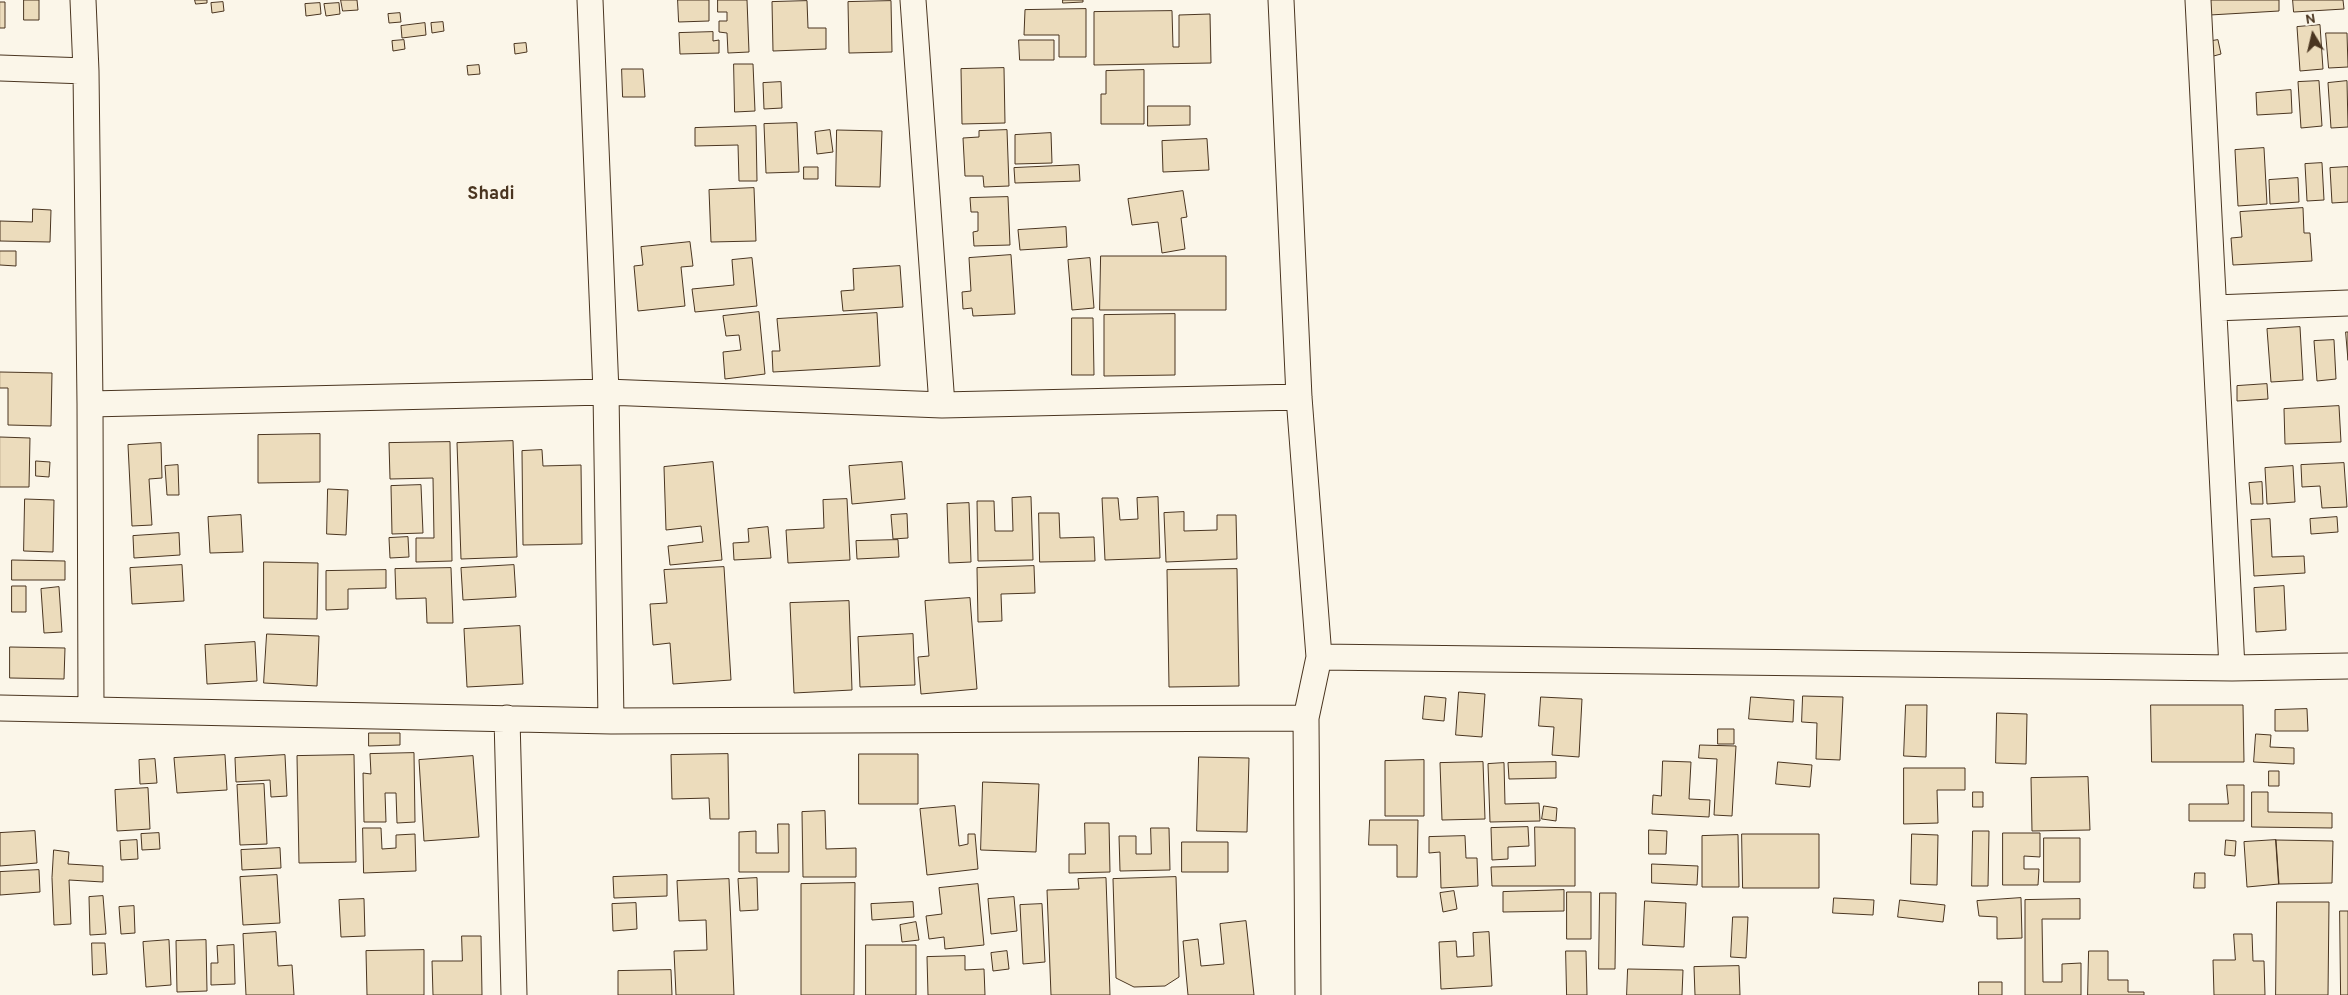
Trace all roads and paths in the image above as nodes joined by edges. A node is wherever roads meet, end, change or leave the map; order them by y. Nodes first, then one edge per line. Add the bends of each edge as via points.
1 (83, 0) edge
2 (590, 0) edge
3 (913, 0) edge
4 (1281, 0) edge
5 (2198, 0) edge
6 (0, 68) edge
7 (86, 71) junction
8 (2348, 304) edge
9 (2214, 308) junction
10 (606, 392) junction
11 (1299, 397) junction
12 (90, 404) junction
13 (942, 405) junction
14 (1319, 657) junction
15 (2348, 666) edge
16 (2232, 668) junction
17 (0, 708) edge
18 (91, 710) junction
19 (507, 718) junction
20 (1306, 718) junction
21 (611, 721) junction
22 (514, 995) edge
23 (1308, 995) edge

1 - 7 street
2 - 10 street
3 - 13 street
4 - 11 street
5 - 9 street
6 - 7 street
7 - 12 street
8 - 9 street
9 - 16 street
10 - 12 street
10 - 13 street
10 - 21 street
11 - 13 street
11 - 14 street
12 - 18 street
14 - 16 street
14 - 20 street
15 - 16 street
17 - 18 street
18 - 19 street
19 - 21 street
19 - 22 street
20 - 21 street
20 - 23 street

